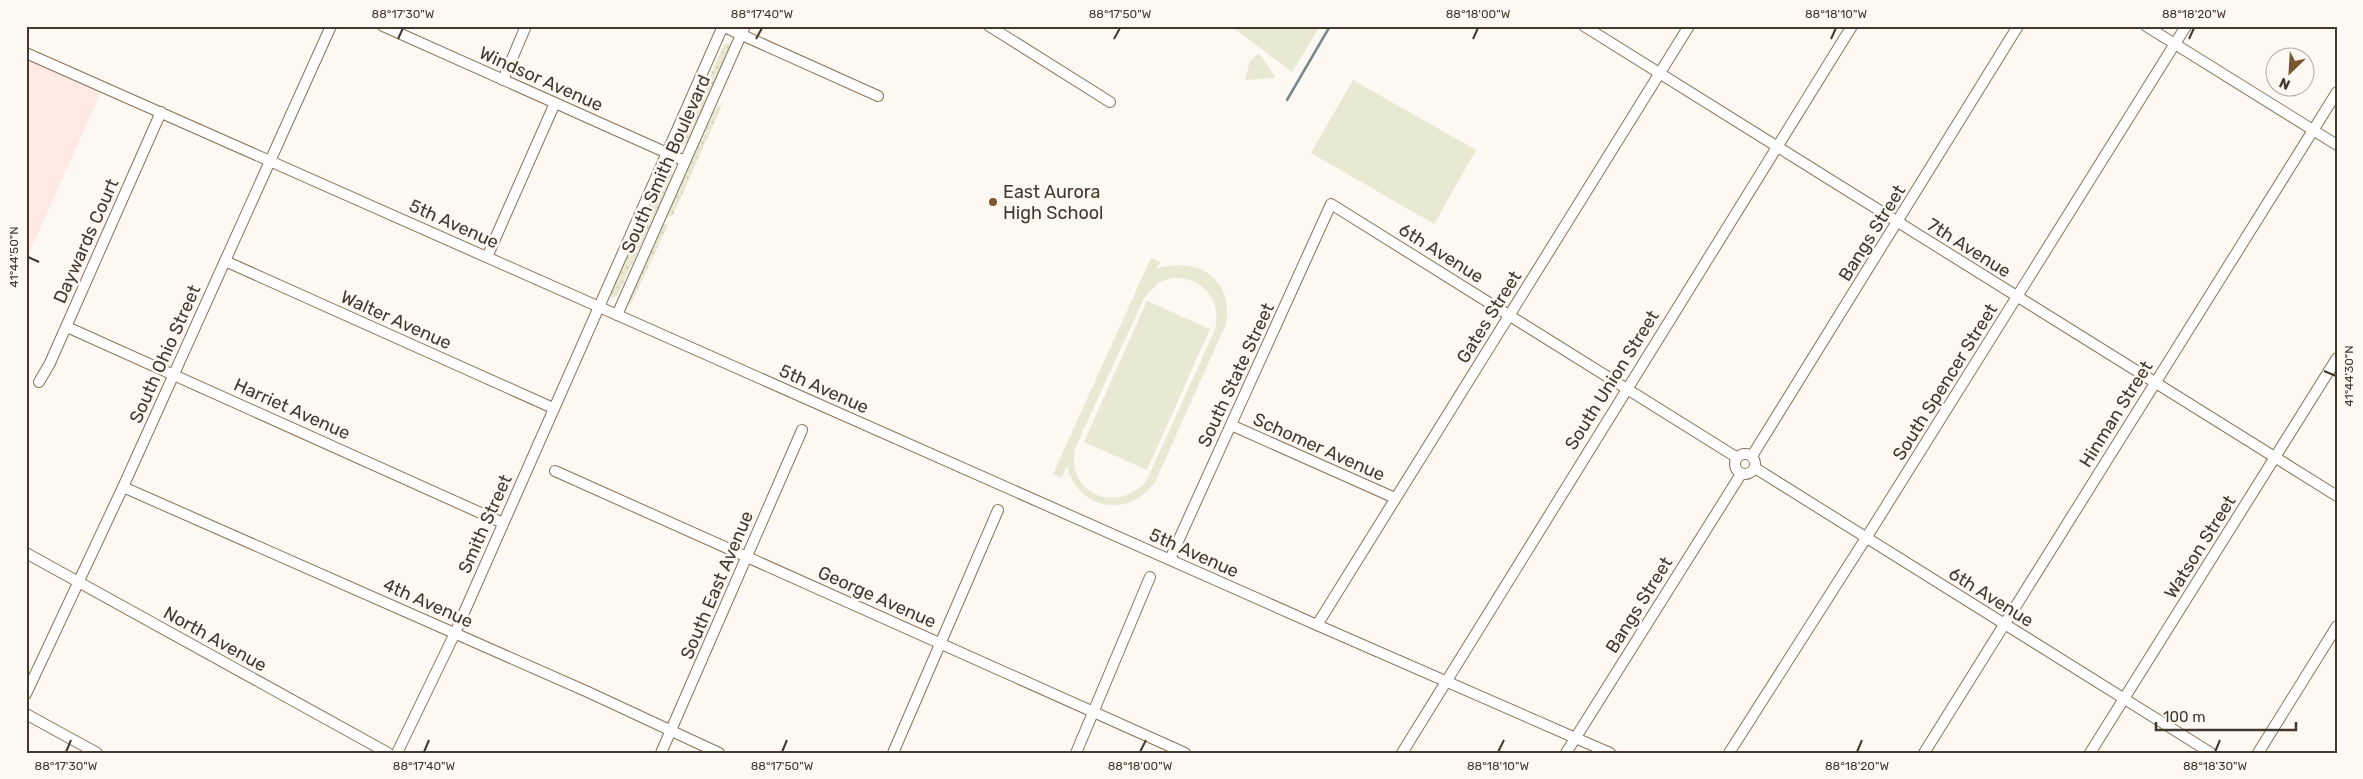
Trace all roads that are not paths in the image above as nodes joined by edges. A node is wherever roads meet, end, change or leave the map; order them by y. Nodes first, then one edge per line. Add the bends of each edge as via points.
1 (331, 26) edge
2 (383, 26) edge
3 (526, 26) edge
4 (723, 26) edge
5 (990, 26) edge
6 (1584, 26) edge
7 (1689, 26) edge
8 (1852, 26) edge
9 (2018, 26) edge
10 (2146, 26) edge
11 (2186, 26) edge
12 (743, 31) edge
13 (2174, 44) junction
14 (26, 52) edge
15 (1659, 74) junction
16 (503, 80) junction
17 (2337, 92) edge
18 (878, 96) dead end
19 (1110, 102) dead end
20 (555, 103) junction
21 (162, 112) junction
22 (2313, 130) junction
23 (2337, 145) edge
24 (1776, 147) junction
25 (668, 154) junction
26 (685, 161) junction
27 (270, 162) junction
28 (1331, 204) joint
29 (1898, 222) junction
30 (487, 257) junction
31 (225, 261) junction
32 (2016, 296) junction
33 (598, 307) junction
34 (617, 315) junction
35 (1510, 315) junction
36 (66, 327) junction
37 (2337, 358) edge
38 (174, 374) junction
39 (39, 382) dead end
40 (2154, 383) junction
41 (1626, 388) junction
42 (554, 408) junction
43 (1231, 425) junction
44 (802, 430) dead end
45 (1752, 456) junction
46 (1736, 457) junction
47 (2274, 458) junction
48 (1755, 468) junction
49 (555, 470) dead end
50 (1741, 474) junction
51 (123, 487) junction
52 (2337, 496) edge
53 (1395, 498) junction
54 (998, 510) dead end
55 (503, 522) junction
56 (1866, 538) junction
57 (26, 553) edge
58 (746, 557) junction
59 (1170, 559) junction
60 (1150, 577) dead end
61 (78, 582) junction
62 (2005, 624) junction
63 (1317, 625) junction
64 (2337, 626) edge
65 (455, 633) junction
66 (941, 642) junction
67 (1446, 681) junction
68 (26, 694) edge
69 (2124, 699) junction
70 (1094, 710) junction
71 (26, 714) edge
72 (671, 731) junction
73 (1575, 738) junction
74 (97, 753) edge
75 (388, 753) edge
76 (397, 753) edge
77 (661, 753) edge
78 (719, 753) edge
79 (893, 753) edge
80 (1076, 753) edge
81 (1185, 753) edge
82 (1402, 753) edge
83 (1566, 753) edge
84 (1610, 753) edge
85 (1729, 753) edge
86 (1924, 753) edge
87 (2090, 753) edge
88 (2212, 753) edge
89 (2258, 753) edge

1 - 27 street, South Ohio Street
2 - 16 street, Windsor Avenue
3 - 16 street
4 - 12 street
4 - 25 street, South Smith Boulevard
5 - 19 street
6 - 15 street, 7th Avenue
7 - 15 street, Gates Street
8 - 24 street, South Union Street
9 - 29 street, Bangs Street
10 - 13 street
11 - 13 street, South Spencer Street
12 - 18 street
12 - 26 street, South Smith Boulevard
13 - 22 street
13 - 32 street, South Spencer Street
14 - 21 street, 5th Avenue
15 - 24 street, 7th Avenue
15 - 35 street, Gates Street
16 - 20 street, Windsor Avenue
17 - 22 street, Hinman Street
20 - 25 street, Windsor Avenue
20 - 30 street
21 - 27 street, 5th Avenue
21 - 36 street, Daywards Court
22 - 23 street
22 - 40 street, Hinman Street
24 - 29 street, 7th Avenue
24 - 41 street, South Union Street
25 - 26 street, Windsor Avenue
25 - 33 street, South Smith Boulevard
26 - 34 street, South Smith Boulevard
27 - 30 street, 5th Avenue
27 - 31 street, South Ohio Street
28 - 35 street, 6th Avenue
28 - 43 street, South State Street
29 - 32 street, 7th Avenue
29 - 45 street, Bangs Street
30 - 33 street, 5th Avenue
31 - 38 street, South Ohio Street
31 - 42 street, Walter Avenue
32 - 40 street, 7th Avenue
32 - 56 street, South Spencer Street
33 - 34 street, 5th Avenue
33 - 42 street, Smith Street
34 - 59 street, 5th Avenue
35 - 41 street, 6th Avenue
35 - 53 street, Gates Street
36 - 38 street, Harriet Avenue
36 - 39 street, Daywards Court
37 - 47 street, Watson Street
38 - 51 street, South Ohio Street
38 - 55 street, Harriet Avenue
40 - 47 street, 7th Avenue
40 - 62 street, Hinman Street
41 - 46 street, 6th Avenue
41 - 67 street, South Union Street
42 - 55 street, Smith Street
43 - 53 street, Schomer Avenue
43 - 59 street, South State Street
44 - 58 street, South East Avenue
45 - 46 street via 1744,453
45 - 48 street
46 - 50 street via 1735,468
47 - 52 street, 7th Avenue
47 - 69 street, Watson Street
48 - 50 street via 1750,473
48 - 56 street, 6th Avenue
49 - 58 street, George Avenue
50 - 73 street, Bangs Street
51 - 61 street, South Ohio Street
51 - 65 street, 4th Avenue
53 - 63 street, Gates Street
54 - 66 street
55 - 65 street, Smith Street
56 - 62 street, 6th Avenue
56 - 85 street, South Spencer Street
57 - 61 street, North Avenue
58 - 66 street, George Avenue
58 - 72 street, South East Avenue
59 - 63 street, 5th Avenue
60 - 70 street
61 - 68 street, South Ohio Street
61 - 75 street, North Avenue
62 - 69 street, 6th Avenue
62 - 86 street, Hinman Street
63 - 67 street, 5th Avenue
64 - 89 street
65 - 72 street, 4th Avenue
65 - 76 street, Smith Street
66 - 70 street, George Avenue
66 - 79 street
67 - 73 street, 5th Avenue
67 - 82 street, South Union Street
69 - 87 street, Watson Street
69 - 88 street, 6th Avenue
70 - 80 street
70 - 81 street, George Avenue
71 - 74 street
72 - 77 street, South East Avenue
72 - 78 street, 4th Avenue
73 - 83 street, Bangs Street
73 - 84 street, 5th Avenue

